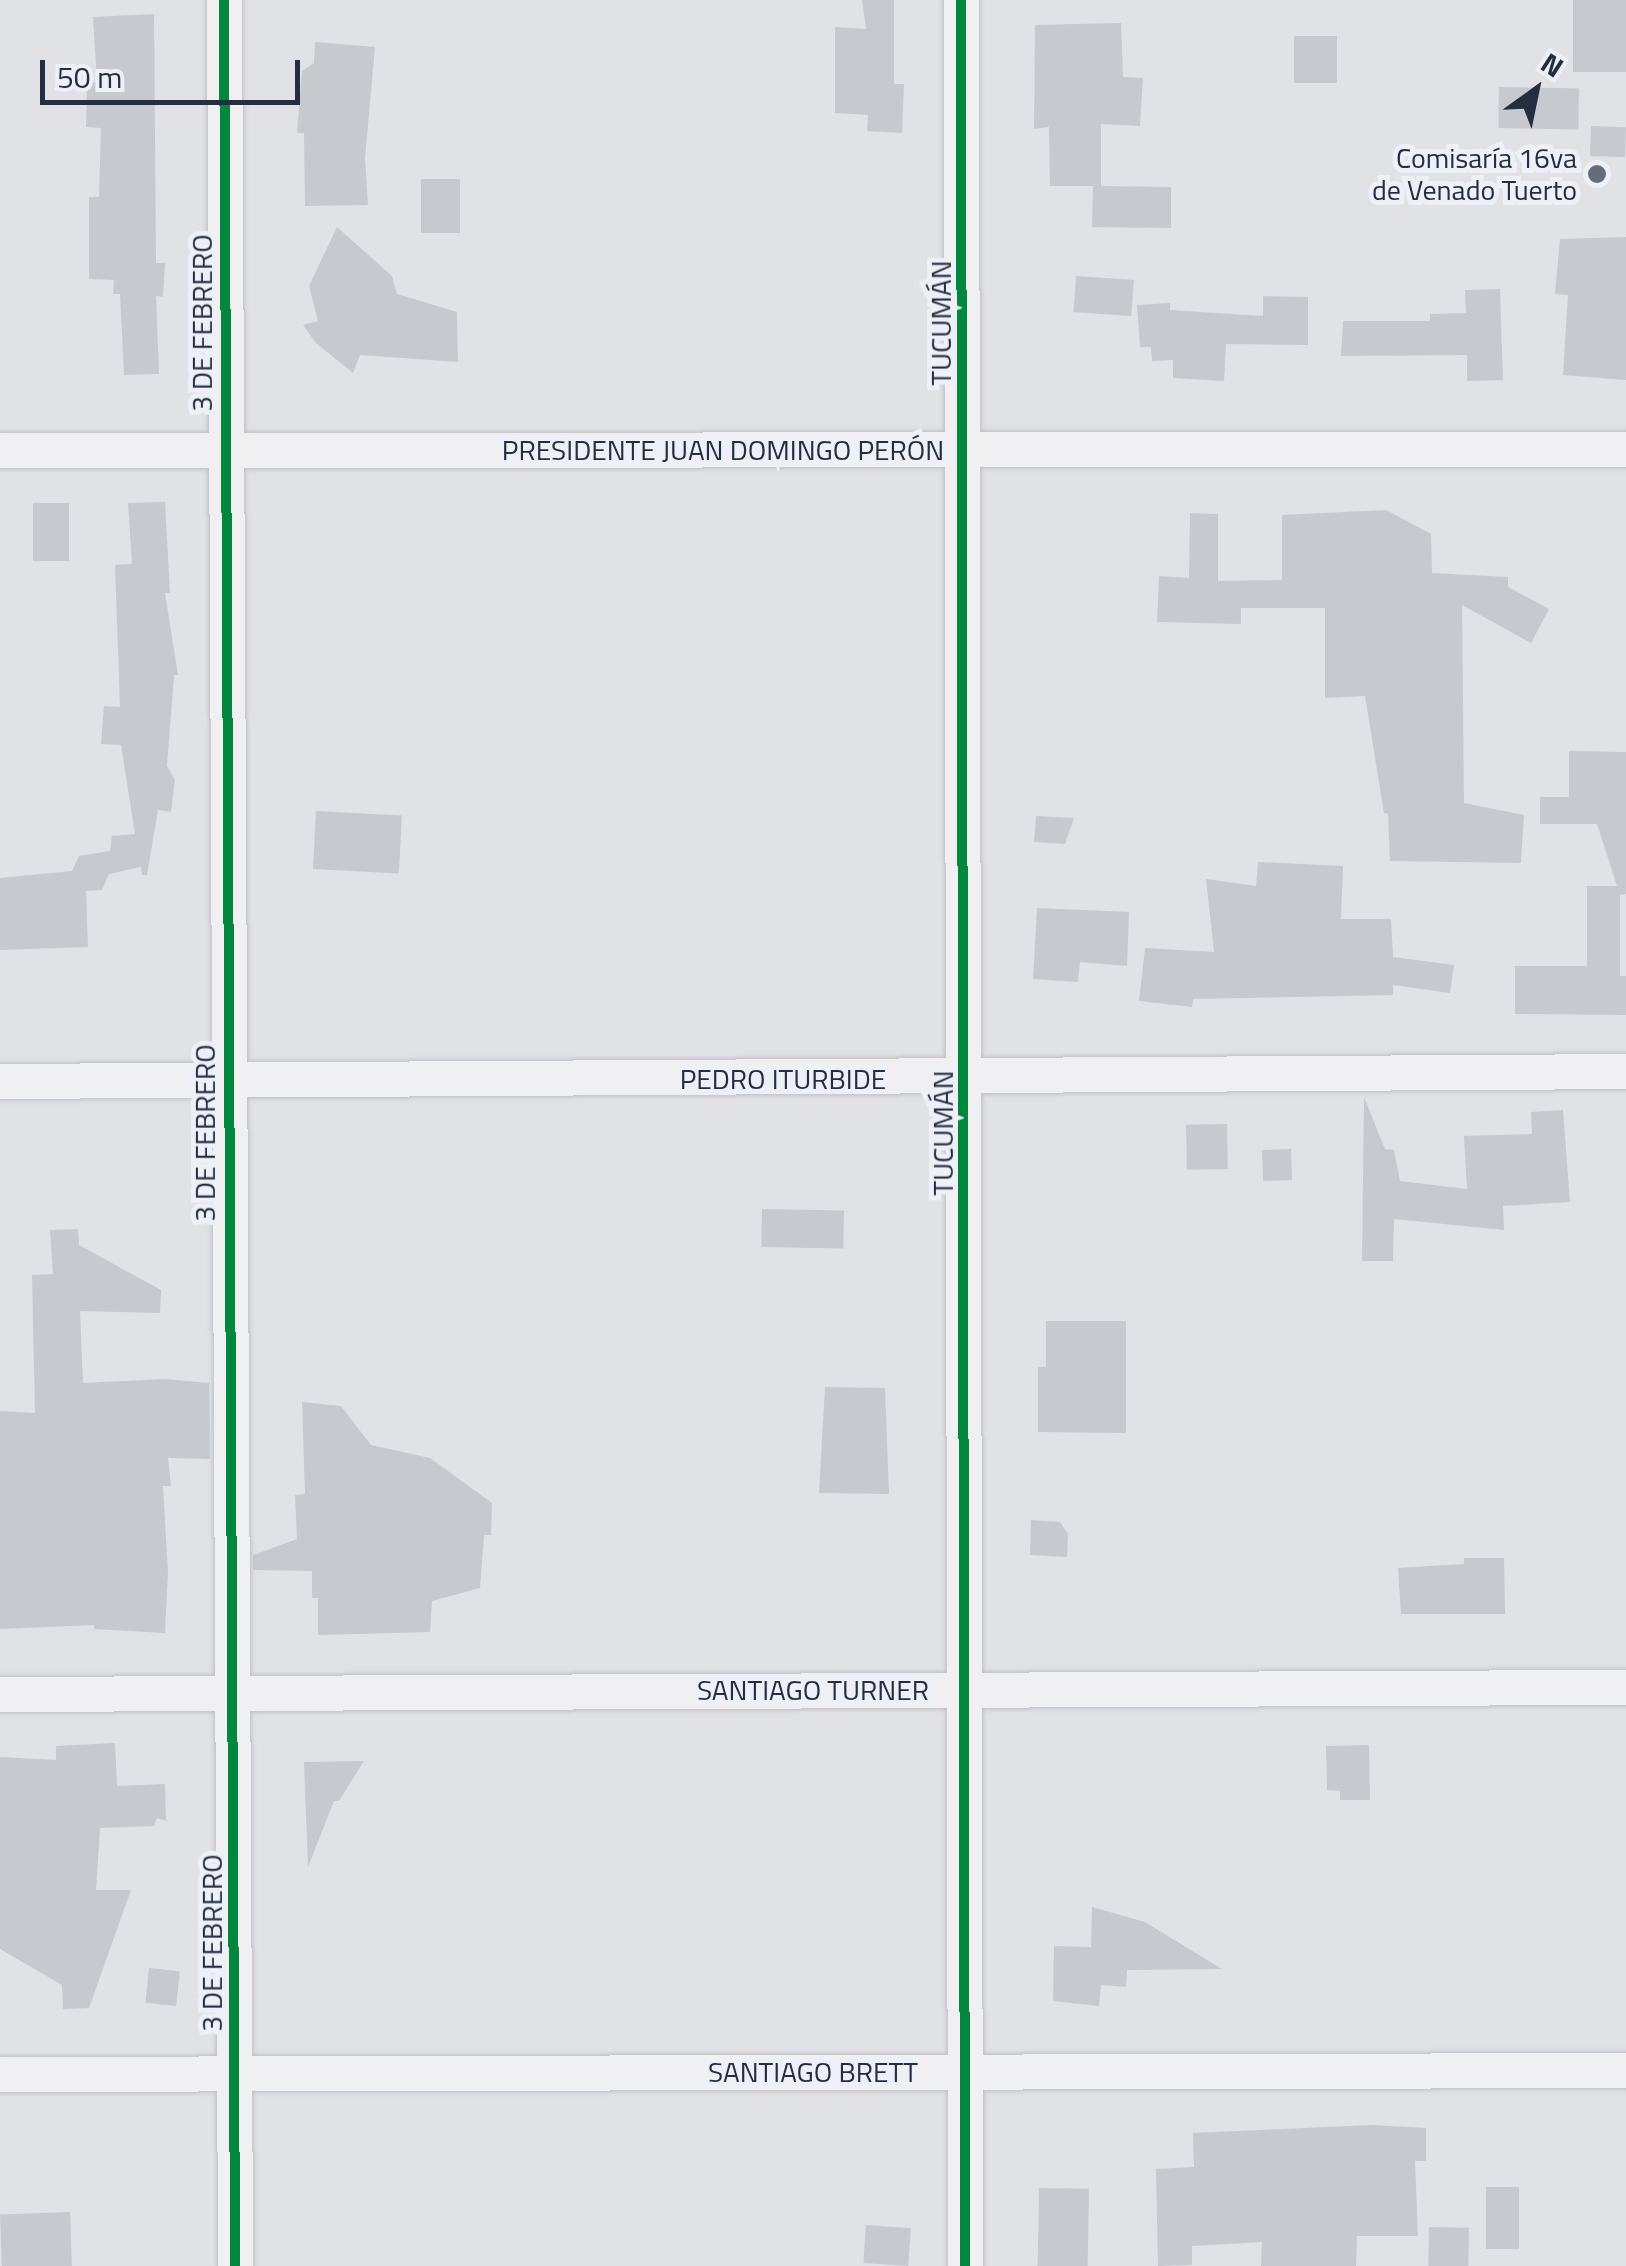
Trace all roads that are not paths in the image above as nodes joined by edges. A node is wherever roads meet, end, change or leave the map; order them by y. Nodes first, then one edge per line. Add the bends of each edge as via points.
1 (224, 0) edge
2 (962, 0) edge
3 (1626, 449) edge
4 (0, 450) edge
5 (225, 450) junction
6 (964, 450) junction
7 (1626, 1071) edge
8 (965, 1078) junction
9 (0, 1081) edge
10 (226, 1082) junction
11 (1626, 1687) edge
12 (967, 1690) junction
13 (233, 1692) junction
14 (0, 1694) edge
15 (968, 2070) junction
16 (1626, 2070) edge
17 (0, 2074) edge
18 (236, 2076) junction
19 (235, 2266) edge
20 (965, 2266) edge

1 - 5 street, 3 DE FEBRERO
2 - 6 street, TUCUMÁN
3 - 6 street, PRESIDENTE JUAN DOMINGO PERÓN
4 - 5 street, PRESIDENTE JUAN DOMINGO PERÓN
5 - 6 street, PRESIDENTE JUAN DOMINGO PERÓN
5 - 10 street, 3 DE FEBRERO
6 - 8 street, TUCUMÁN
7 - 8 street, PEDRO ITURBIDE
8 - 10 street, PEDRO ITURBIDE
8 - 12 street, TUCUMÁN
9 - 10 street, PEDRO ITURBIDE
10 - 13 street, 3 DE FEBRERO
11 - 12 street, SANTIAGO TURNER
12 - 13 street, SANTIAGO TURNER
12 - 15 street, TUCUMÁN
13 - 14 street, SANTIAGO TURNER
13 - 18 street, 3 DE FEBRERO
15 - 16 street, SANTIAGO BRETT
15 - 18 street, SANTIAGO BRETT
15 - 20 street, TUCUMÁN
17 - 18 street, SANTIAGO BRETT
18 - 19 street, 3 DE FEBRERO

